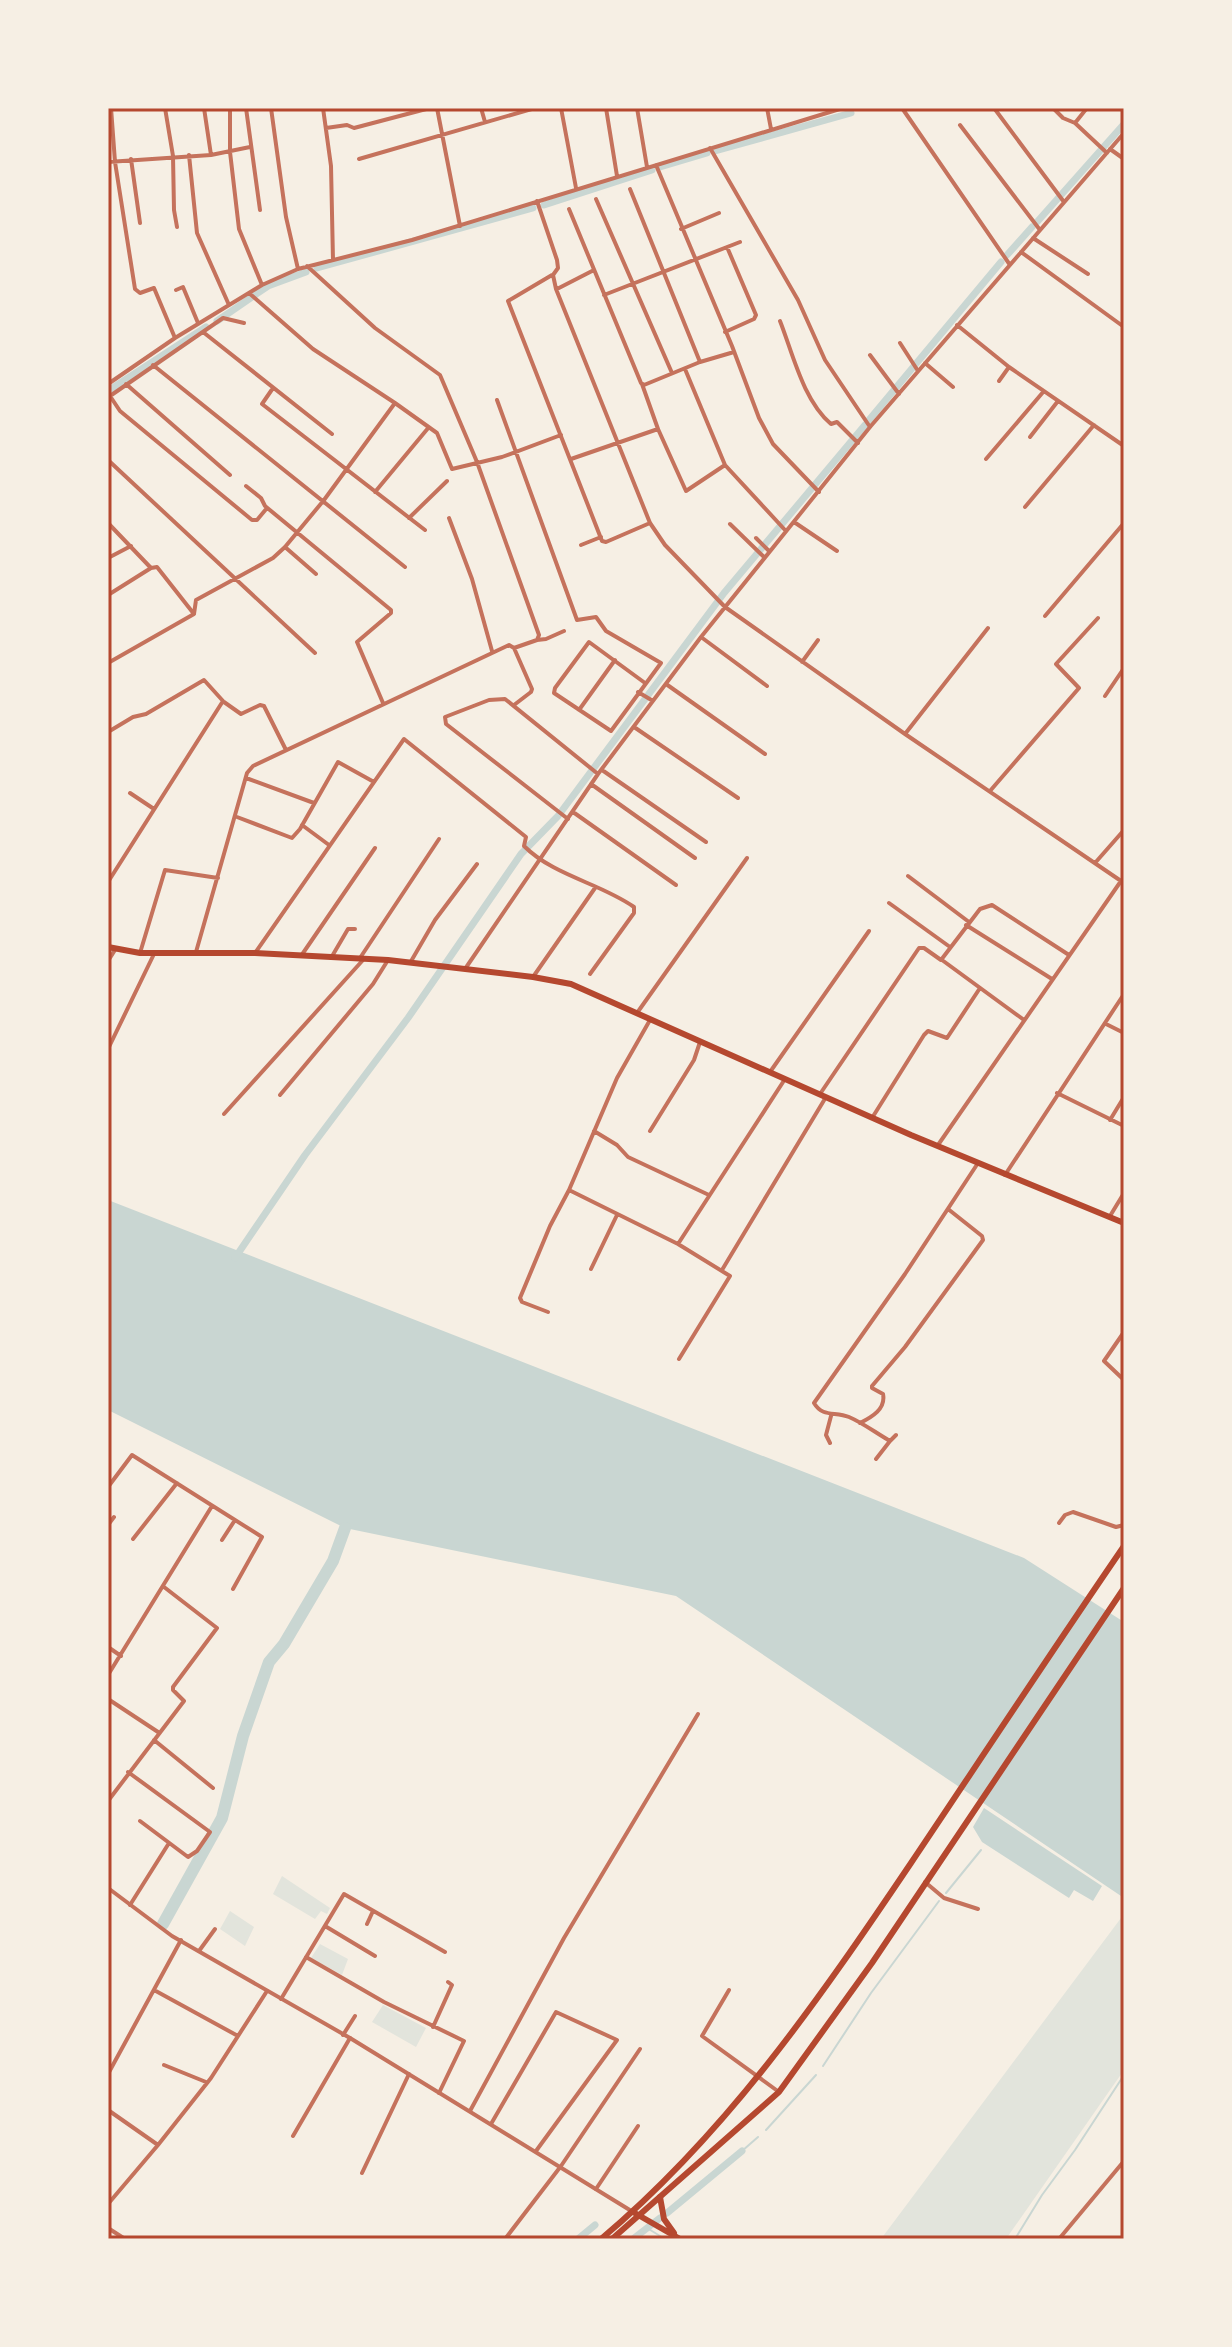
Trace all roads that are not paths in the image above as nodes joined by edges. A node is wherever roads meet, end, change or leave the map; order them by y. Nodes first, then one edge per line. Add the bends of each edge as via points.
1 (111, 108) edge
2 (165, 108) edge
3 (204, 108) edge
4 (230, 108) edge
5 (246, 108) edge
6 (271, 108) edge
7 (323, 108) edge
8 (430, 108) edge
9 (437, 108) edge
10 (481, 108) edge
11 (535, 108) edge
12 (561, 108) edge
13 (606, 108) edge
14 (637, 108) edge
15 (767, 108) edge
16 (843, 108) edge
17 (902, 108) edge
18 (994, 108) edge
19 (1053, 108) edge
20 (1087, 108) edge
21 (831, 110) edge
22 (485, 122) junction
23 (1075, 123) junction
24 (960, 125) dead end
25 (326, 128) junction
26 (771, 130) junction
27 (1124, 133) edge
28 (443, 136) junction
29 (250, 147) junction
30 (710, 148) junction
31 (1107, 151) junction
32 (230, 152) junction
33 (189, 155) junction
34 (211, 155) junction
35 (173, 156) junction
36 (131, 159) junction
37 (359, 159) dead end
38 (1124, 159) edge
39 (108, 162) edge
40 (115, 162) junction
41 (656, 165) junction
42 (647, 167) junction
43 (617, 176) junction
44 (576, 189) junction
45 (630, 189) dead end
46 (596, 199) dead end
47 (537, 201) junction
48 (1063, 201) junction
49 (569, 209) dead end
50 (260, 210) dead end
51 (719, 213) dead end
52 (140, 223) dead end
53 (460, 226) junction
54 (177, 227) dead end
55 (681, 229) junction
56 (1040, 230) junction
57 (1033, 238) junction
58 (740, 242) dead end
59 (727, 247) junction
60 (1021, 252) junction
61 (333, 260) junction
62 (694, 260) junction
63 (1010, 265) junction
64 (307, 266) junction
65 (298, 269) junction
66 (594, 270) junction
67 (665, 271) junction
68 (1088, 274) dead end
69 (553, 275) junction
70 (634, 283) junction
71 (262, 285) junction
72 (556, 289) junction
73 (176, 290) dead end
74 (248, 293) junction
75 (604, 295) junction
76 (229, 305) junction
77 (222, 310) junction
78 (223, 318) junction
79 (780, 321) dead end
80 (198, 323) junction
81 (244, 323) dead end
82 (957, 325) junction
83 (1124, 327) edge
84 (203, 332) junction
85 (725, 332) junction
86 (175, 338) junction
87 (900, 343) dead end
88 (734, 352) junction
89 (154, 354) junction
90 (870, 355) dead end
91 (700, 362) junction
92 (156, 363) junction
93 (925, 363) junction
94 (1009, 367) junction
95 (685, 369) junction
96 (917, 370) junction
97 (672, 373) junction
98 (999, 381) dead end
99 (108, 384) edge
100 (126, 384) junction
101 (642, 384) junction
102 (953, 387) dead end
103 (273, 388) junction
104 (1044, 391) junction
105 (899, 394) junction
106 (109, 396) edge
107 (497, 400) dead end
108 (1058, 401) junction
109 (395, 403) junction
110 (1094, 425) junction
111 (429, 427) junction
112 (870, 427) junction
113 (658, 429) junction
114 (332, 434) dead end
115 (561, 435) junction
116 (1030, 437) dead end
117 (618, 443) junction
118 (858, 443) junction
119 (1124, 446) edge
120 (518, 452) junction
121 (571, 459) junction
122 (986, 459) dead end
123 (108, 460) edge
124 (477, 462) junction
125 (725, 465) junction
126 (345, 469) junction
127 (230, 475) dead end
128 (447, 481) dead end
129 (246, 486) dead end
130 (818, 490) junction
131 (375, 492) junction
132 (324, 500) junction
133 (1025, 507) dead end
134 (267, 508) junction
135 (409, 518) junction
136 (449, 518) dead end
137 (794, 522) junction
138 (108, 523) edge
139 (650, 523) junction
140 (1124, 523) edge
141 (730, 524) dead end
142 (425, 530) dead end
143 (784, 530) junction
144 (297, 533) junction
145 (601, 537) junction
146 (756, 538) dead end
147 (581, 545) dead end
148 (131, 546) junction
149 (285, 547) junction
150 (768, 550) junction
151 (837, 551) dead end
152 (764, 557) junction
153 (108, 558) edge
154 (405, 567) dead end
155 (151, 568) junction
156 (316, 574) dead end
157 (236, 577) junction
158 (108, 595) edge
159 (724, 606) junction
160 (194, 614) junction
161 (1045, 616) dead end
162 (1098, 618) dead end
163 (988, 628) dead end
164 (564, 631) dead end
165 (701, 637) junction
166 (537, 640) junction
167 (818, 640) dead end
168 (514, 648) junction
169 (492, 651) junction
170 (315, 653) dead end
171 (615, 660) junction
172 (802, 662) junction
173 (108, 663) edge
174 (1124, 668) edge
175 (645, 683) junction
176 (666, 684) junction
177 (767, 686) dead end
178 (640, 692) junction
179 (1105, 696) dead end
180 (652, 700) junction
181 (224, 702) junction
182 (383, 703) junction
183 (514, 705) junction
184 (578, 710) junction
185 (634, 727) junction
186 (108, 732) edge
187 (905, 734) junction
188 (286, 750) junction
189 (765, 754) dead end
190 (598, 772) junction
191 (246, 778) junction
192 (374, 782) junction
193 (591, 784) junction
194 (990, 791) junction
195 (130, 793) dead end
196 (738, 798) dead end
197 (314, 803) junction
198 (154, 809) junction
199 (573, 812) junction
200 (236, 817) junction
201 (566, 818) junction
202 (302, 825) junction
203 (1124, 830) edge
204 (439, 839) dead end
205 (706, 842) dead end
206 (330, 845) junction
207 (375, 848) dead end
208 (695, 858) dead end
209 (747, 858) dead end
210 (541, 859) junction
211 (1095, 863) junction
212 (477, 864) dead end
213 (908, 876) dead end
214 (218, 878) junction
215 (108, 882) edge
216 (1122, 882) edge
217 (676, 885) dead end
218 (595, 888) junction
219 (889, 903) dead end
220 (968, 923) junction
221 (355, 929) dead end
222 (869, 931) dead end
223 (950, 947) junction
224 (111, 948) edge
225 (196, 952) junction
226 (140, 953) junction
227 (155, 953) junction
228 (255, 953) junction
229 (1069, 955) junction
230 (301, 956) junction
231 (331, 958) junction
232 (360, 960) junction
233 (388, 960) junction
234 (941, 960) junction
235 (108, 961) edge
236 (410, 963) junction
237 (465, 969) junction
238 (590, 974) dead end
239 (533, 977) junction
240 (1052, 980) junction
241 (980, 988) junction
242 (1124, 994) edge
243 (637, 1013) junction
244 (650, 1020) junction
245 (1024, 1020) junction
246 (1106, 1024) junction
247 (1124, 1033) edge
248 (700, 1042) junction
249 (108, 1049) edge
250 (770, 1072) junction
251 (785, 1079) junction
252 (1057, 1093) junction
253 (280, 1095) dead end
254 (823, 1096) junction
255 (1124, 1097) edge
256 (224, 1114) dead end
257 (872, 1118) junction
258 (1110, 1120) junction
259 (1124, 1126) edge
260 (593, 1131) junction
261 (650, 1131) dead end
262 (938, 1145) junction
263 (978, 1163) junction
264 (1005, 1175) junction
265 (569, 1190) junction
266 (1124, 1193) edge
267 (709, 1195) junction
268 (948, 1209) junction
269 (617, 1215) junction
270 (1110, 1216) junction
271 (1124, 1223) edge
272 (678, 1244) junction
273 (591, 1269) dead end
274 (722, 1271) junction
275 (734, 1271) dead end
276 (730, 1276) junction
277 (548, 1312) dead end
278 (1124, 1332) edge
279 (679, 1359) dead end
280 (1124, 1380) edge
281 (831, 1416) junction
282 (860, 1423) junction
283 (896, 1435) dead end
284 (890, 1441) junction
285 (830, 1443) dead end
286 (876, 1459) dead end
287 (177, 1483) junction
288 (108, 1487) edge
289 (212, 1506) junction
290 (114, 1517) dead end
291 (235, 1520) junction
292 (1059, 1523) dead end
293 (108, 1525) edge
294 (1124, 1525) edge
295 (133, 1539) dead end
296 (222, 1540) dead end
297 (1124, 1546) edge
298 (164, 1587) junction
299 (1124, 1588) edge
300 (233, 1589) dead end
301 (108, 1647) edge
302 (121, 1656) junction
303 (108, 1675) edge
304 (108, 1699) edge
305 (698, 1714) dead end
306 (158, 1732) junction
307 (154, 1740) junction
308 (128, 1772) junction
309 (213, 1788) dead end
310 (108, 1801) edge
311 (140, 1821) dead end
312 (169, 1843) junction
313 (925, 1882) junction
314 (108, 1888) edge
315 (130, 1905) junction
316 (978, 1909) dead end
317 (373, 1911) junction
318 (367, 1924) dead end
319 (325, 1926) junction
320 (215, 1929) dead end
321 (181, 1940) junction
322 (199, 1951) junction
323 (445, 1952) dead end
324 (375, 1956) dead end
325 (306, 1957) junction
326 (448, 1982) dead end
327 (154, 1990) junction
328 (729, 1990) dead end
329 (267, 1991) junction
330 (281, 1999) junction
331 (355, 2016) dead end
332 (433, 2027) junction
333 (343, 2035) junction
334 (238, 2036) junction
335 (350, 2038) junction
336 (640, 2049) dead end
337 (164, 2065) dead end
338 (108, 2074) edge
339 (409, 2074) junction
340 (759, 2078) junction
341 (207, 2083) junction
342 (779, 2092) junction
343 (439, 2093) junction
344 (108, 2110) edge
345 (470, 2111) junction
346 (491, 2124) junction
347 (638, 2126) dead end
348 (293, 2136) dead end
349 (158, 2145) junction
350 (536, 2151) junction
351 (1124, 2161) edge
352 (561, 2166) junction
353 (362, 2173) dead end
354 (596, 2189) junction
355 (660, 2197) junction
356 (108, 2204) edge
357 (633, 2212) junction
358 (640, 2217) junction
359 (108, 2228) edge
360 (680, 2238) edge
361 (125, 2239) edge
362 (505, 2239) edge
363 (601, 2239) edge
364 (612, 2239) edge
365 (1059, 2239) edge

1 - 40 street
2 - 35 street
3 - 34 street
4 - 32 street
5 - 29 street
6 - 65 street
7 - 25 street
8 - 25 street via 354,128
9 - 28 street
10 - 22 street
11 - 22 street
12 - 44 street
13 - 43 street
14 - 42 street
15 - 26 street
16 - 21 street
17 - 63 street
18 - 48 street
19 - 23 street
20 - 23 street
21 - 26 street
22 - 28 street
23 - 31 street
24 - 56 street
25 - 61 street
26 - 30 street
27 - 31 street
28 - 37 street
28 - 53 street
29 - 32 street
29 - 50 street
30 - 41 street
30 - 112 street via 798,300 825,360
31 - 38 street
31 - 48 street
32 - 34 street
32 - 71 street via 239,229
33 - 34 street
33 - 35 street
33 - 76 street via 197,233
35 - 36 street
35 - 54 street
36 - 40 street
36 - 52 street
39 - 40 street
40 - 86 street via 135,289 140,293 154,288
41 - 42 street
41 - 55 street
42 - 43 street
43 - 44 street
44 - 47 street
45 - 67 street
46 - 70 street
47 - 53 street
47 - 69 street via 557,260
48 - 56 street
49 - 66 street
51 - 55 street
53 - 61 street
55 - 62 street
56 - 57 street
57 - 60 street
57 - 68 street
58 - 59 street
59 - 62 street
59 - 85 street via 756,315
60 - 63 street
60 - 83 street
61 - 64 street
62 - 67 street
62 - 85 street
63 - 82 street
64 - 65 street
64 - 124 street via 375,328 438,372
65 - 71 street
66 - 72 street
66 - 75 street
67 - 70 street
67 - 91 street
69 - 72 street
69 - 115 street via 508,301
70 - 75 street
70 - 97 street
71 - 74 street
72 - 117 street
73 - 80 street via 183,287
74 - 76 street
74 - 109 street via 313,349
75 - 101 street
76 - 77 street
77 - 78 street
77 - 80 street
78 - 81 street
78 - 84 street
79 - 118 street via 824,418 837,422
80 - 86 street
82 - 93 street
82 - 94 street
84 - 92 street
84 - 103 street
85 - 88 street
86 - 89 street
87 - 96 street
88 - 91 street
88 - 130 street via 773,444
89 - 92 street
89 - 99 street
90 - 105 street
91 - 95 street
92 - 100 street
92 - 132 street
93 - 96 street
93 - 102 street
94 - 98 street
94 - 104 street
95 - 97 street
95 - 125 street
96 - 105 street
97 - 101 street
100 - 106 street
100 - 127 street
101 - 113 street
103 - 114 street
103 - 126 street via 262,404
104 - 108 street
104 - 122 street
105 - 112 street
106 - 134 street via 120,411 252,520
107 - 120 street
108 - 110 street
108 - 116 street
109 - 111 street
109 - 126 street
110 - 119 street
110 - 133 street
111 - 124 street via 452,469
111 - 131 street
112 - 118 street
113 - 117 street
113 - 125 street via 686,491
115 - 120 street
115 - 121 street
117 - 121 street
117 - 139 street
118 - 130 street
120 - 124 street
120 - 175 street via 577,620 596,617 606,631 660,662
121 - 145 street
123 - 157 street
124 - 166 street via 533,614
125 - 143 street
126 - 131 street
126 - 132 street
128 - 135 street
129 - 134 street
130 - 137 street
131 - 135 street
132 - 144 street
132 - 154 street
134 - 144 street
135 - 142 street
136 - 169 street
137 - 143 street
137 - 151 street
138 - 148 street
139 - 145 street via 606,542
139 - 159 street
140 - 161 street
141 - 152 street
143 - 150 street
144 - 149 street
144 - 182 street via 391,610 357,642
145 - 147 street
146 - 150 street
148 - 153 street
148 - 155 street
149 - 156 street
149 - 157 street
150 - 152 street
152 - 159 street
155 - 158 street
155 - 160 street via 157,567
157 - 160 street via 196,600
157 - 170 street
159 - 165 street
159 - 172 street
160 - 173 street
162 - 194 street via 1056,664 1079,688
163 - 187 street
164 - 166 street
165 - 176 street
165 - 177 street
166 - 168 street
167 - 172 street
168 - 169 street
168 - 183 street via 532,689
169 - 182 street
171 - 175 street
171 - 184 street
171 - 184 street via 586,644 554,691
172 - 187 street
174 - 179 street
175 - 178 street
176 - 180 street
176 - 189 street
178 - 180 street
178 - 184 street via 609,731
180 - 185 street
181 - 186 street via 206,680
181 - 188 street via 241,714 264,706
181 - 198 street
182 - 188 street
183 - 190 street
183 - 201 street via 505,699 489,700 456,711 445,721
185 - 190 street
185 - 196 street
187 - 194 street
188 - 191 street via 253,766
190 - 193 street
190 - 205 street
191 - 197 street
191 - 200 street
192 - 197 street via 338,762
192 - 206 street
192 - 210 street via 406,740 526,837 525,848
193 - 199 street
193 - 208 street
194 - 211 street
195 - 198 street
197 - 202 street
198 - 215 street
199 - 201 street
199 - 217 street
200 - 202 street via 292,838
200 - 214 street
201 - 210 street
202 - 206 street
203 - 211 street
204 - 232 street
206 - 228 street
207 - 230 street
209 - 243 street
210 - 218 street
210 - 237 street
211 - 216 street
212 - 236 street
213 - 220 street
214 - 225 street
214 - 226 street via 165,870
216 - 229 street
218 - 238 street via 635,909
218 - 239 street
219 - 223 street
220 - 223 street
220 - 229 street via 992,905
220 - 240 street
221 - 231 street via 348,929
222 - 250 street
223 - 234 street
224 - 226 main road
224 - 235 street
225 - 227 main road
225 - 228 main road
226 - 227 main road
227 - 249 street
228 - 230 main road
229 - 240 street
230 - 231 main road
231 - 232 main road
232 - 233 main road
232 - 256 street
233 - 236 main road
233 - 253 street
234 - 241 street
234 - 254 street via 919,948
236 - 237 main road
237 - 239 main road
239 - 243 main road via 571,984
240 - 245 street
241 - 245 street
241 - 257 street via 947,1038 928,1031 924,1035
242 - 246 street
243 - 244 main road
244 - 248 main road
244 - 260 street
245 - 262 street
246 - 247 street
246 - 252 street
248 - 250 main road
248 - 261 street
250 - 251 main road
251 - 254 main road
251 - 267 street
252 - 258 street
252 - 264 street
254 - 257 main road
254 - 274 street
255 - 258 street
257 - 262 main road
258 - 259 street
260 - 265 street
260 - 267 street via 628,1157
262 - 263 main road
263 - 264 main road
263 - 268 street
264 - 270 main road
265 - 269 street
265 - 277 street via 520,1298
266 - 270 street
267 - 272 street
268 - 281 street via 814,1403
268 - 282 street via 983,1240 871,1387 884,1396 881,1408
269 - 272 street
269 - 273 street
270 - 271 main road
272 - 274 street
274 - 276 street
275 - 276 street
276 - 279 street
278 - 280 street via 1104,1361
281 - 282 street
281 - 285 street via 826,1435
282 - 284 street
283 - 284 street
284 - 286 street
287 - 288 street via 132,1455
287 - 289 street
287 - 295 street
289 - 291 street
289 - 298 street
290 - 293 street
291 - 296 street
291 - 300 street via 262,1537
292 - 294 street via 1073,1512
297 - 340 main road via 851,1952
298 - 302 street
298 - 306 street via 217,1628 173,1687 184,1701
299 - 313 main road
301 - 302 street
302 - 303 street
304 - 306 street
305 - 345 street via 564,1938
306 - 307 street
307 - 308 street
307 - 309 street
308 - 310 street
308 - 312 street via 210,1832 188,1857
311 - 312 street
312 - 315 street
313 - 316 street via 944,1898
313 - 342 main road
314 - 315 street
315 - 321 street
317 - 318 street
317 - 319 street via 344,1894
317 - 323 street
319 - 324 street
319 - 325 street
320 - 322 street
321 - 322 street
321 - 327 street
322 - 329 street
325 - 330 street
325 - 332 street
326 - 332 street via 452,1985
327 - 334 street
327 - 338 street
328 - 340 street via 702,2036
329 - 330 street
329 - 334 street
330 - 333 street
331 - 333 street
332 - 343 street via 464,2041
333 - 335 street
334 - 341 street
335 - 339 street
335 - 348 street
336 - 352 street
337 - 341 street
339 - 343 street
339 - 353 street
340 - 342 street
340 - 357 main road
341 - 349 street
342 - 355 main road
343 - 345 street
344 - 349 street
345 - 346 street
346 - 350 street
346 - 350 street via 556,2012 617,2040
347 - 354 street
349 - 356 street
350 - 352 street
351 - 365 street
352 - 354 street
352 - 362 street
354 - 357 street
355 - 358 main road
355 - 360 main road via 664,2219
357 - 358 main road
357 - 363 main road
358 - 360 main road
358 - 364 main road
359 - 361 street

